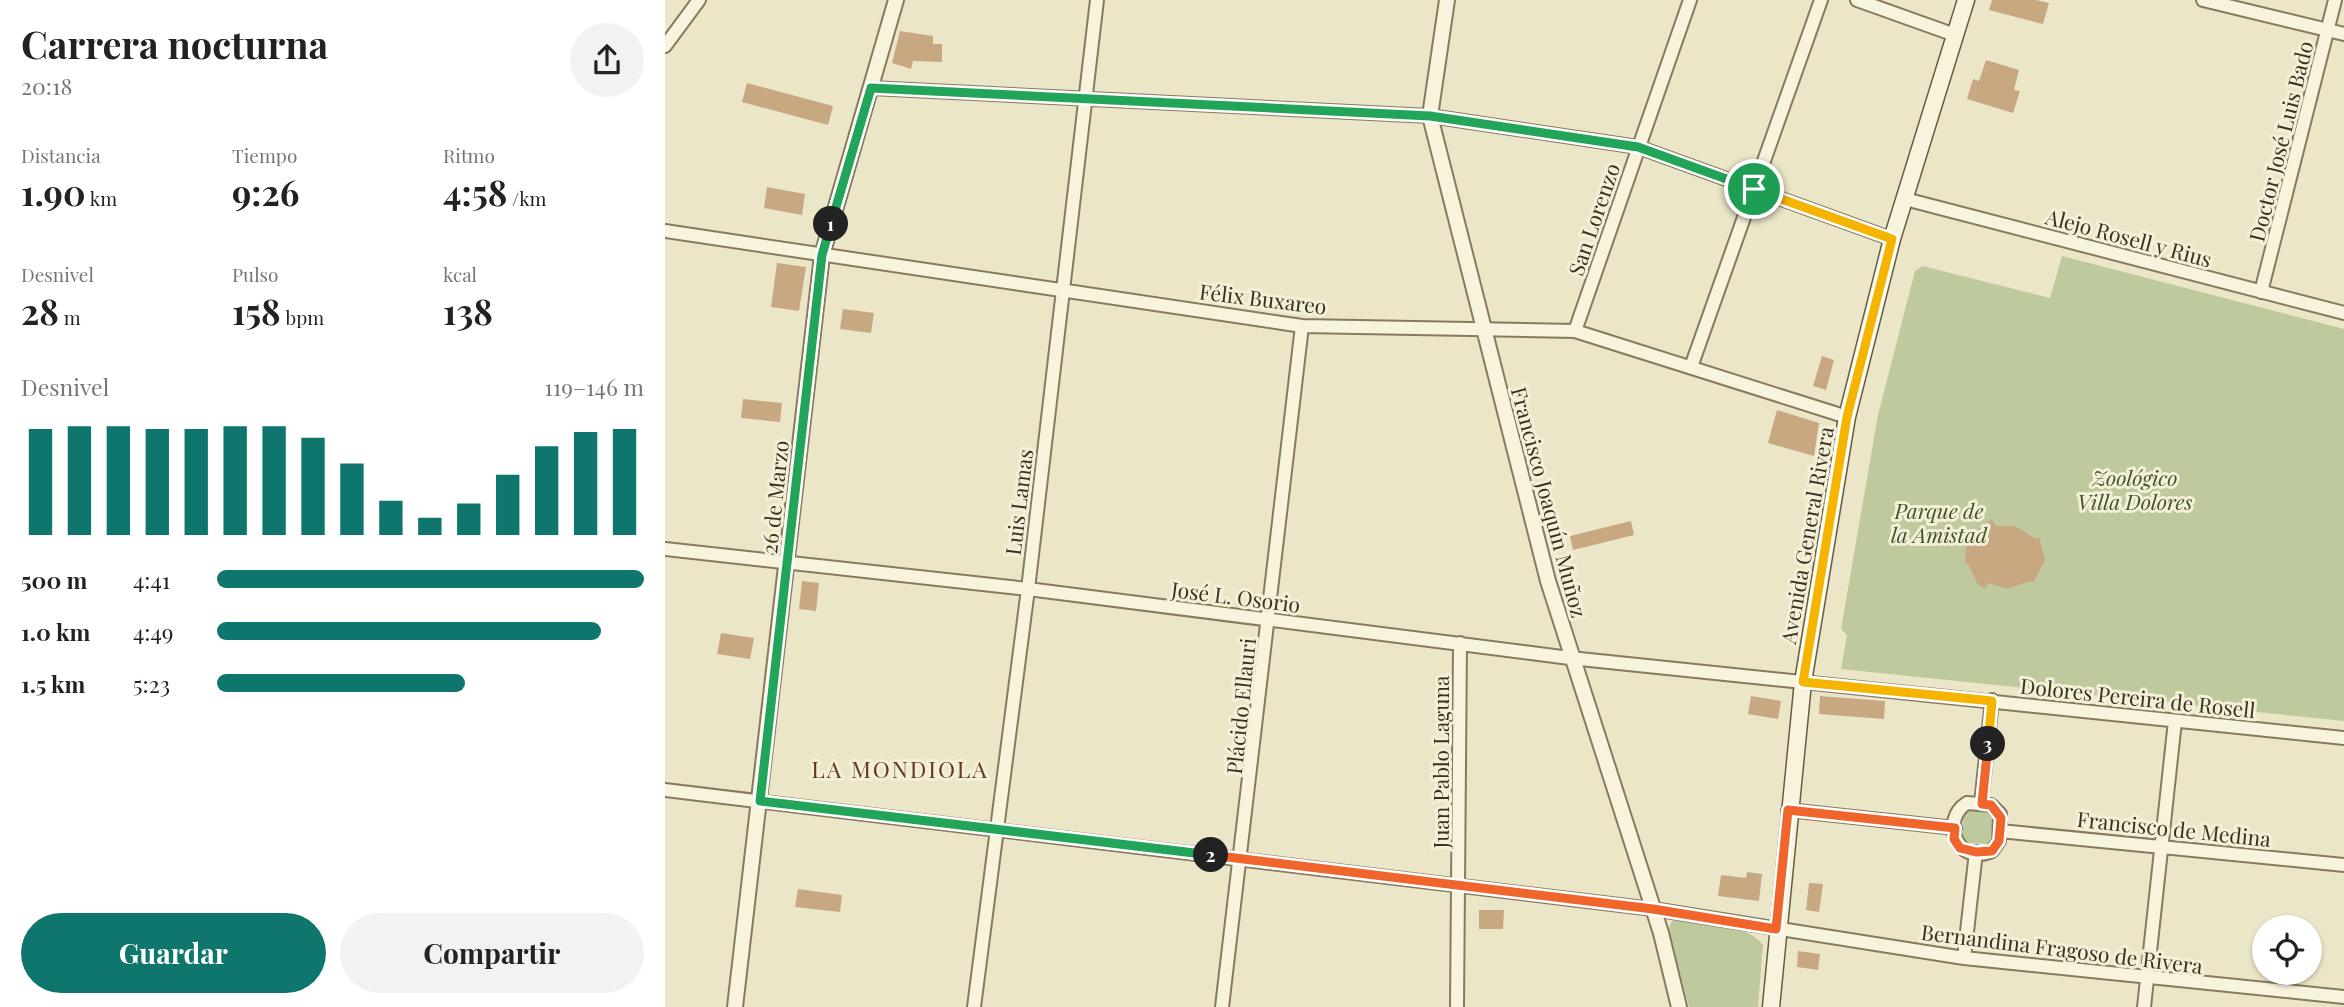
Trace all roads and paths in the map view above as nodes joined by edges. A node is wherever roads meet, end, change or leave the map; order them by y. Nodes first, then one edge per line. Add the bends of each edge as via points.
1 (699, 0) edge
2 (895, 0) edge
3 (1097, 0) edge
4 (1447, 0) edge
5 (1689, 0) edge
6 (1821, 0) edge
7 (1857, 0) edge
8 (1966, 0) edge
9 (2203, 0) edge
10 (2335, 0) edge
11 (2327, 30) junction
12 (1955, 34) junction
13 (2344, 34) edge
14 (665, 46) edge
15 (871, 88) junction
16 (1086, 99) junction
17 (1430, 116) junction
18 (1638, 147) junction
19 (1754, 189) junction
20 (1905, 199) junction
21 (665, 231) edge
22 (1892, 239) junction
23 (822, 255) junction
24 (1063, 288) junction
25 (2262, 292) junction
26 (2344, 313) edge
27 (1302, 326) junction
28 (1483, 331) junction
29 (1575, 331) junction
30 (1691, 367) junction
31 (1847, 417) junction
32 (665, 549) edge
33 (788, 563) junction
34 (1027, 589) junction
35 (1269, 619) junction
36 (1460, 643) junction
37 (1570, 657) junction
38 (1803, 682) junction
39 (1992, 701) junction
40 (2175, 721) junction
41 (2344, 738) edge
42 (665, 789) edge
43 (760, 801) junction
44 (1982, 804) junction
45 (1788, 810) junction
46 (1955, 827) junction
47 (996, 830) junction
48 (2000, 836) junction
49 (2161, 846) junction
50 (1976, 852) junction
51 (1242, 859) junction
52 (2344, 865) edge
53 (1458, 886) junction
54 (1653, 909) junction
55 (1776, 929) junction
56 (1964, 958) junction
57 (2147, 979) junction
58 (2340, 1000) edge
59 (735, 1007) edge
60 (974, 1007) edge
61 (1222, 1007) edge
62 (1457, 1007) edge
63 (1679, 1007) edge
64 (1771, 1007) edge
65 (2144, 1007) edge

1 - 14 street
2 - 15 street, 26 de Marzo
3 - 16 street, Luis Lamas
4 - 17 street, Francisco Joaquín Muñoz
5 - 18 street, San Lorenzo
6 - 19 street
7 - 12 street
8 - 12 main road, Avenida General Rivera
9 - 11 street
10 - 11 street, Doctor José Luis Bado
11 - 13 street
11 - 25 street, Doctor José Luis Bado
12 - 20 main road, Avenida General Rivera
15 - 16 street
15 - 23 street, 26 de Marzo
16 - 17 street
16 - 24 street, Luis Lamas
17 - 18 street
17 - 28 street, Francisco Joaquín Muñoz
18 - 19 street
18 - 29 street, San Lorenzo
19 - 22 street
19 - 30 street
20 - 22 main road, Avenida General Rivera
20 - 25 street, Alejo Rosell y Rius
21 - 23 street, Félix Buxareo
22 - 31 main road, Avenida General Rivera
23 - 24 street, Félix Buxareo
23 - 33 street, 26 de Marzo
24 - 27 street, Félix Buxareo
24 - 34 street, Luis Lamas
25 - 26 street, Alejo Rosell y Rius
27 - 28 street, Félix Buxareo
27 - 35 street, Plácido Ellauri
28 - 29 street, Félix Buxareo
28 - 37 street, Francisco Joaquín Muñoz
29 - 30 street, Félix Buxareo
30 - 31 street, Félix Buxareo
31 - 38 main road, Avenida General Rivera
32 - 33 street, José L. Osorio
33 - 34 street, José L. Osorio
33 - 43 street, 26 de Marzo
34 - 35 street, José L. Osorio
34 - 47 street, Luis Lamas
35 - 36 street, José L. Osorio
35 - 51 street, Plácido Ellauri
36 - 37 street, José L. Osorio
36 - 53 street, Juan Pablo Laguna
37 - 38 street, José L. Osorio
37 - 54 street, Francisco Joaquín Muñoz
38 - 39 street, Dolores Pereira de Rosell
38 - 45 main road, Avenida General Rivera
39 - 40 street, Dolores Pereira de Rosell
39 - 44 street
40 - 41 street, Dolores Pereira de Rosell
40 - 49 street
42 - 43 street, Bernandina Fragoso de Rivera
43 - 47 street, Bernandina Fragoso de Rivera
43 - 59 street, 26 de Marzo
44 - 46 street via 1967,803
44 - 48 street via 1998,810
45 - 46 street
45 - 55 main road, Avenida General Rivera
46 - 50 street via 1960,848
47 - 51 street, Bernandina Fragoso de Rivera
47 - 60 street, Luis Lamas
48 - 49 street, Francisco de Medina
48 - 50 street via 1992,851
49 - 52 street, Francisco de Medina
49 - 57 street
50 - 56 street
51 - 53 street, Bernandina Fragoso de Rivera
51 - 61 street, Plácido Ellauri
53 - 54 street, Bernandina Fragoso de Rivera
53 - 62 street, Juan Pablo Laguna
54 - 55 street, Bernandina Fragoso de Rivera
54 - 63 street, Francisco Joaquín Muñoz
55 - 56 street, Bernandina Fragoso de Rivera
55 - 64 main road, Avenida General Rivera
56 - 57 street, Bernandina Fragoso de Rivera
57 - 58 street, Bernandina Fragoso de Rivera
57 - 65 street

